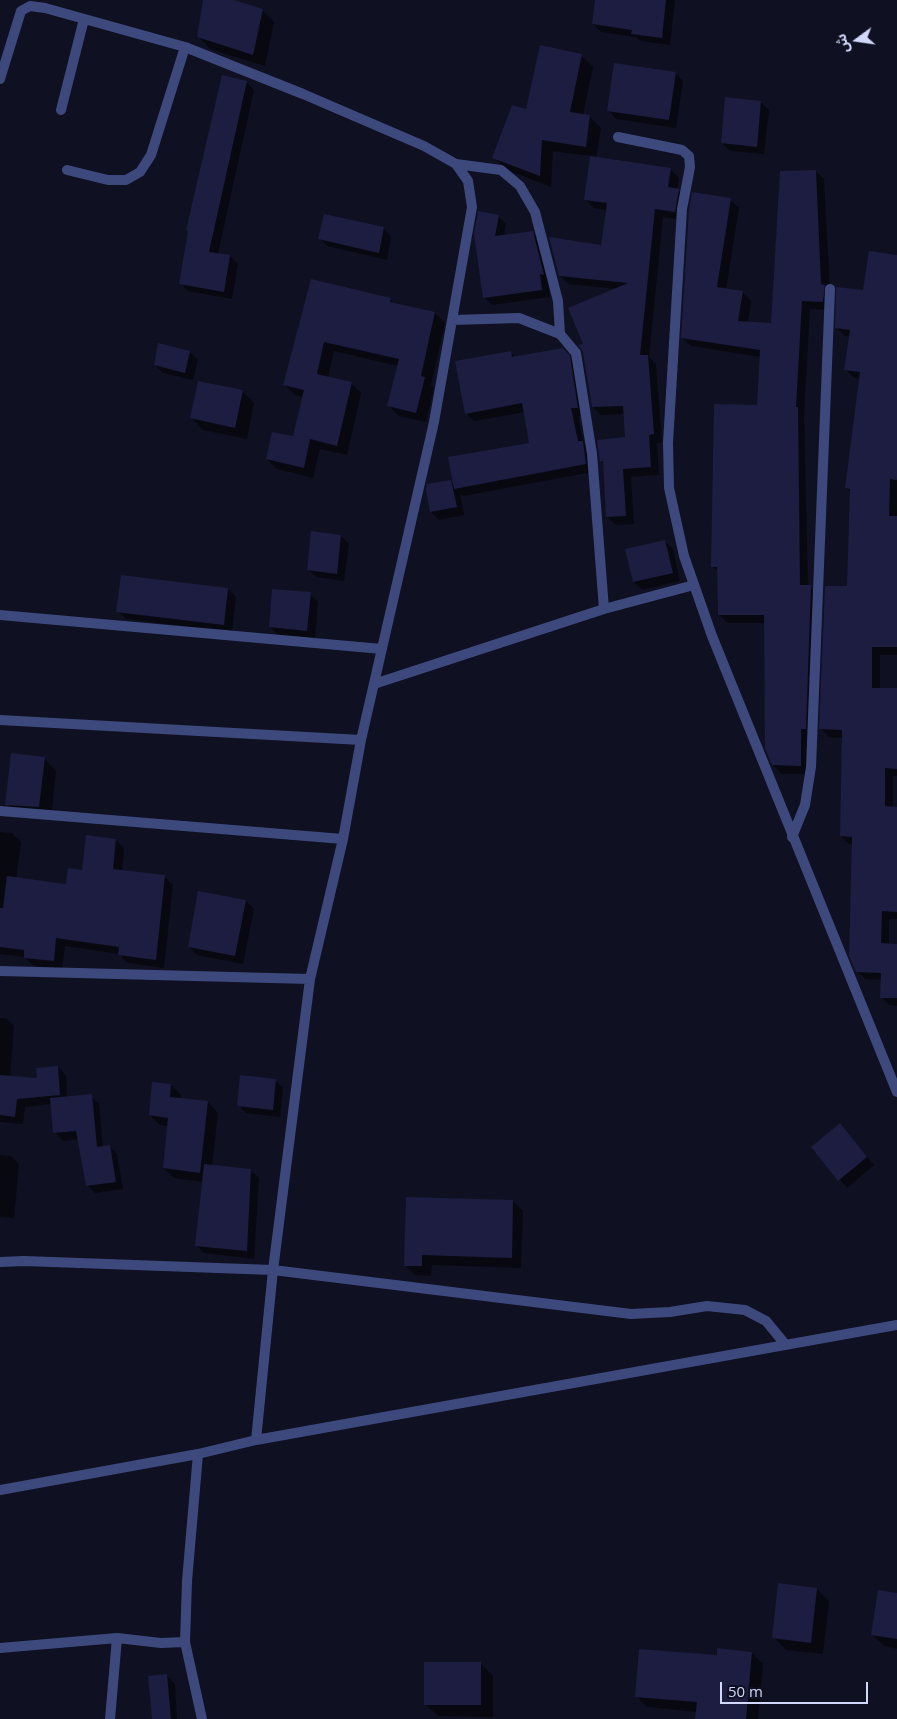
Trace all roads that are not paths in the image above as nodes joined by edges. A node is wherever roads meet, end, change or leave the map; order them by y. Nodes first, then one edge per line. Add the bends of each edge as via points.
1 (84, 19) junction
2 (185, 47) junction
3 (0, 79) edge
4 (61, 110) dead end
5 (618, 137) dead end
6 (456, 164) junction
7 (67, 170) dead end
8 (830, 289) dead end
9 (452, 320) junction
10 (560, 334) junction
11 (694, 585) junction
12 (604, 609) junction
13 (0, 615) edge
14 (382, 648) junction
15 (374, 684) junction
16 (0, 720) edge
17 (361, 740) junction
18 (0, 812) edge
19 (792, 837) junction
20 (343, 839) junction
21 (0, 971) edge
22 (310, 979) junction
23 (897, 1090) edge
24 (0, 1262) edge
25 (273, 1270) junction
26 (897, 1325) edge
27 (785, 1344) junction
28 (256, 1440) junction
29 (198, 1454) junction
30 (0, 1490) edge
31 (117, 1638) junction
32 (185, 1642) junction
33 (0, 1648) edge
34 (110, 1719) edge
35 (202, 1719) edge

1 - 2 street
1 - 3 street via 30,6 22,11
1 - 4 street
2 - 6 street via 424,146
2 - 7 street via 151,155 140,172 126,180 108,180
5 - 11 street via 682,150 689,156 682,209 668,443 669,488
6 - 9 street via 468,181 472,207
6 - 10 street via 501,170 520,186 535,212 558,301
8 - 19 street via 811,766 805,805
9 - 10 street via 519,318
9 - 14 street via 434,422
10 - 12 street via 576,352 592,454
11 - 12 street
11 - 19 street
12 - 15 street
13 - 14 street
14 - 15 street
15 - 17 street
16 - 17 street
17 - 20 street
18 - 20 street
19 - 23 street
20 - 22 street
21 - 22 street
22 - 25 street
24 - 25 street
25 - 27 street via 631,1314 707,1306 745,1310 766,1321
25 - 28 street
26 - 27 street
27 - 28 street
28 - 29 street
29 - 30 street
29 - 32 street
31 - 32 street
31 - 33 street
31 - 34 street
32 - 35 street

